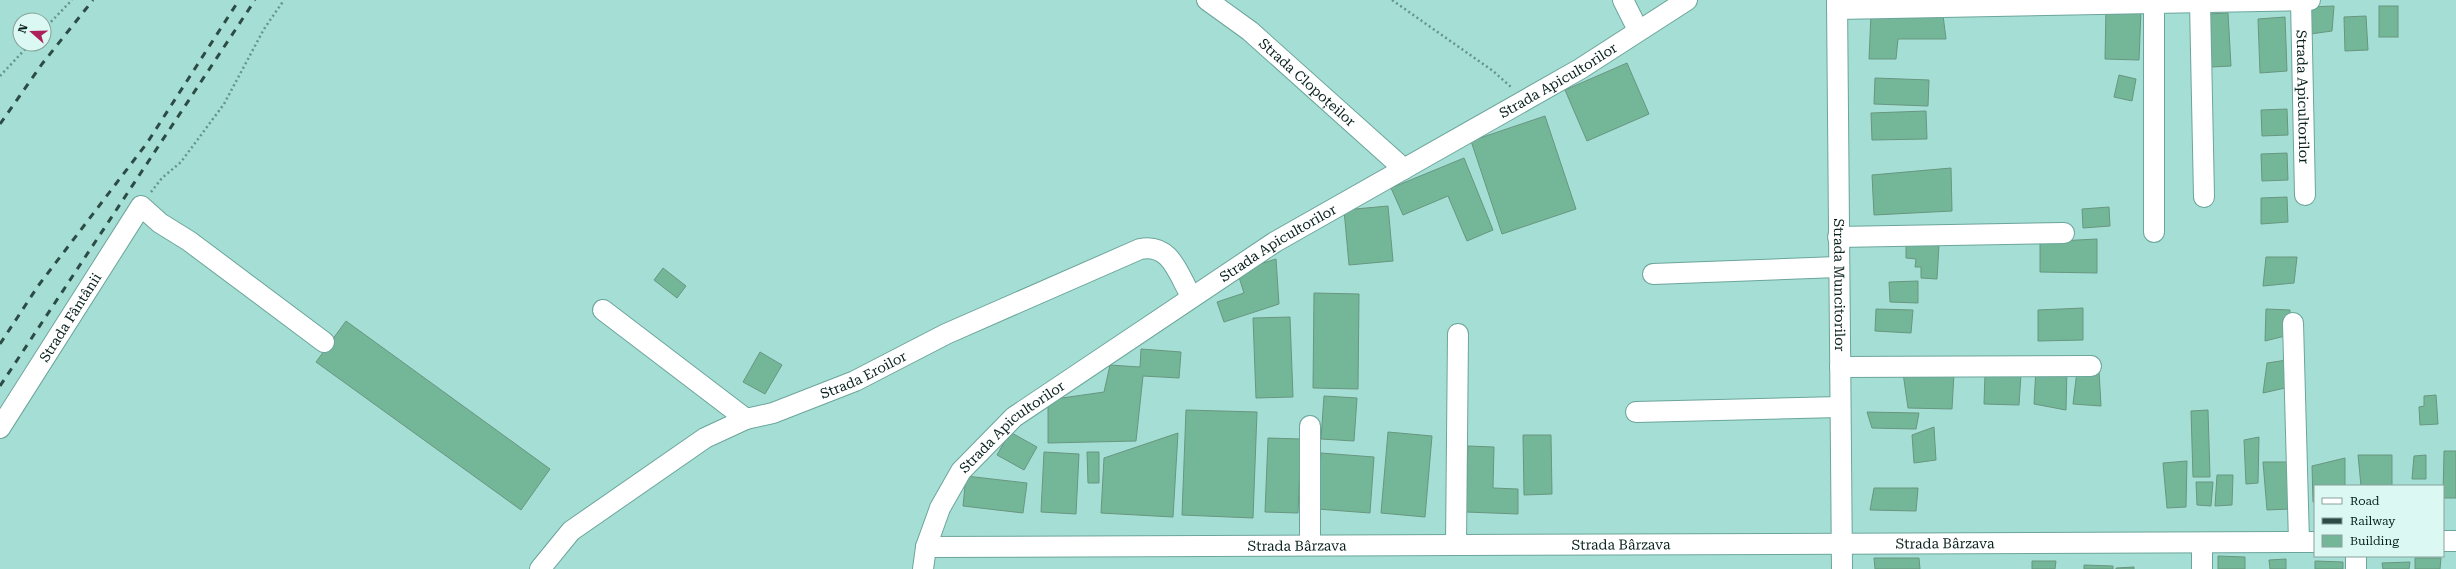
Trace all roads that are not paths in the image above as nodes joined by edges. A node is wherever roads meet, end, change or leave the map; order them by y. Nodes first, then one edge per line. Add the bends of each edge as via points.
1 (1207, 0) edge
2 (1623, 0) edge
3 (1687, 0) edge
4 (2301, 0) edge
5 (2310, 0) edge
6 (2200, 2) junction
7 (2154, 3) junction
8 (1837, 5) edge
9 (1638, 30) junction
10 (1404, 169) junction
11 (2305, 195) dead end
12 (2204, 197) dead end
13 (2154, 232) dead end
14 (2064, 234) dead end
15 (1838, 237) junction
16 (1838, 267) junction
17 (1653, 274) dead end
18 (1191, 296) junction
19 (603, 310) dead end
20 (2293, 323) dead end
21 (1458, 334) dead end
22 (324, 342) dead end
23 (2091, 366) dead end
24 (1840, 367) junction
25 (1840, 407) junction
26 (1636, 412) dead end
27 (746, 419) junction
28 (1310, 426) dead end
29 (0, 428) edge
30 (2444, 541) edge
31 (2456, 541) edge
32 (2307, 542) edge
33 (2202, 543) junction
34 (1841, 544) junction
35 (1310, 545) junction
36 (1456, 545) junction
37 (926, 547) junction
38 (2356, 557) edge
39 (540, 569) edge
40 (923, 569) edge
41 (1842, 569) edge
42 (2202, 569) edge
43 (2356, 569) edge

1 - 10 street, Strada Clopoțeilor via 1250,31
2 - 9 street
3 - 9 street, Strada Apicultorilor
4 - 5 street
4 - 6 street
4 - 11 street, Strada Apicultorilor
6 - 7 street
6 - 12 street
7 - 8 street
7 - 13 street
8 - 15 street, Strada Muncitorilor
9 - 10 street, Strada Apicultorilor via 1580,69
10 - 18 street, Strada Apicultorilor via 1275,242
14 - 15 street
15 - 16 street, Strada Muncitorilor
16 - 17 street
16 - 24 street, Strada Muncitorilor
18 - 27 street, Strada Eroilor via 1167,254 1152,246 1140,249 946,334 855,381 774,413
18 - 37 street, Strada Apicultorilor via 1014,417 961,471 940,508
19 - 27 street
20 - 32 street
21 - 36 street
22 - 29 street, Strada Fântânii via 189,241 160,223 141,206
23 - 24 street
24 - 25 street, Strada Muncitorilor
25 - 26 street
25 - 34 street, Strada Muncitorilor
27 - 39 street, Strada Eroilor via 705,438 571,531
28 - 35 street
30 - 31 street
32 - 33 street, Strada Bârzava
33 - 34 street, Strada Bârzava
33 - 42 street
34 - 36 street, Strada Bârzava
34 - 41 street, Strada Muncitorilor
35 - 36 street, Strada Bârzava
35 - 37 street, Strada Bârzava
37 - 40 street, Strada Apicultorilor
38 - 43 street

